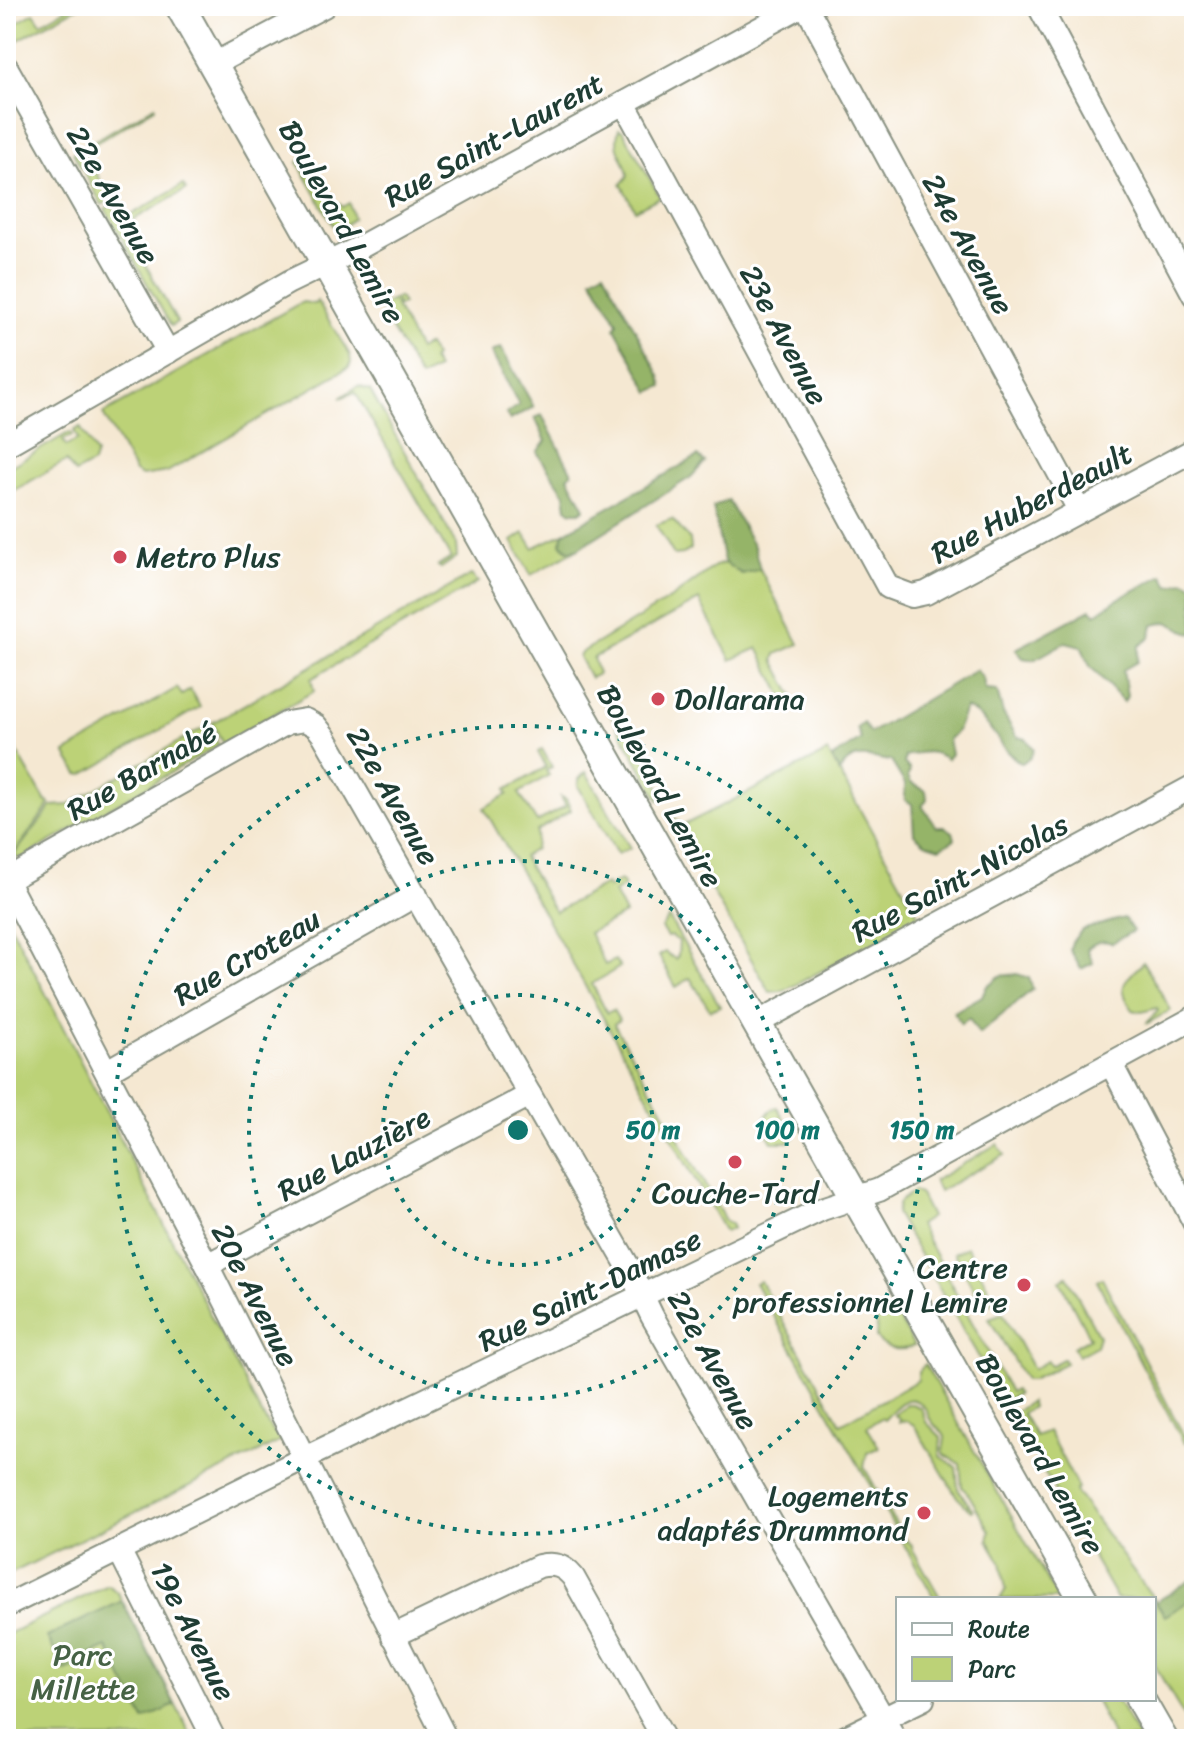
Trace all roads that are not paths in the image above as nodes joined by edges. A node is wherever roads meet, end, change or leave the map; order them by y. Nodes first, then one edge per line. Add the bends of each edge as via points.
1 (180, 6) edge
2 (324, 6) edge
3 (804, 6) edge
4 (1039, 6) edge
5 (214, 64) junction
6 (6, 67) edge
7 (624, 103) junction
8 (326, 264) junction
9 (1194, 295) edge
10 (168, 352) junction
11 (6, 445) edge
12 (1194, 450) edge
13 (1079, 510) junction
14 (895, 591) joint
15 (309, 721) joint
16 (1194, 786) edge
17 (6, 881) edge
18 (416, 895) junction
19 (1194, 1018) edge
20 (755, 1024) junction
21 (1111, 1064) junction
22 (107, 1071) junction
23 (530, 1095) junction
24 (854, 1199) junction
25 (1194, 1222) edge
26 (207, 1265) junction
27 (644, 1297) junction
28 (305, 1459) junction
29 (119, 1550) junction
30 (1082, 1597) edge
31 (6, 1606) edge
32 (393, 1636) junction
33 (919, 1701) edge
34 (1141, 1701) edge
35 (883, 1719) junction
36 (214, 1739) edge
37 (446, 1739) edge
38 (664, 1739) edge
39 (842, 1739) edge
40 (895, 1739) edge
41 (1163, 1739) edge

1 - 5 main road, Boulevard Lemire
2 - 5 street
3 - 7 street, Rue Saint-Laurent
3 - 13 street, 24e Avenue
4 - 9 street
5 - 8 main road, Boulevard Lemire
6 - 10 street, 22e Avenue
7 - 8 street, Rue Saint-Laurent
7 - 14 street, 23e Avenue via 878,571
8 - 10 street, Rue Saint-Laurent
8 - 20 main road, Boulevard Lemire
10 - 11 street, Rue Saint-Laurent
12 - 13 street, Rue Huberdeault
13 - 14 street, Rue Huberdeault via 926,593
15 - 17 street, Rue Barnabé via 287,723
15 - 18 street, 22e Avenue via 324,736
16 - 20 street, Rue Saint-Nicolas
17 - 22 street, 20e Avenue
18 - 22 street, Rue Croteau
18 - 23 street, 22e Avenue
19 - 21 street, Rue Saint-Damase
20 - 24 main road, Boulevard Lemire
21 - 24 street, Rue Saint-Damase
21 - 25 street
22 - 26 street, 20e Avenue
23 - 26 street, Rue Lauzière
23 - 27 street, 22e Avenue
24 - 27 street, Rue Saint-Damase via 822,1209
24 - 30 main road, Boulevard Lemire
26 - 28 street, 20e Avenue
27 - 28 street, Rue Saint-Damase
27 - 35 street, 22e Avenue
28 - 29 street, Rue Saint-Damase
28 - 32 street, 20e Avenue
29 - 31 street, Rue Saint-Damase
29 - 36 street, 19e Avenue
32 - 37 street, 20e Avenue
32 - 38 street via 539,1566 561,1566 573,1577
33 - 35 street
34 - 41 main road
35 - 39 street
35 - 40 street, 22e Avenue

